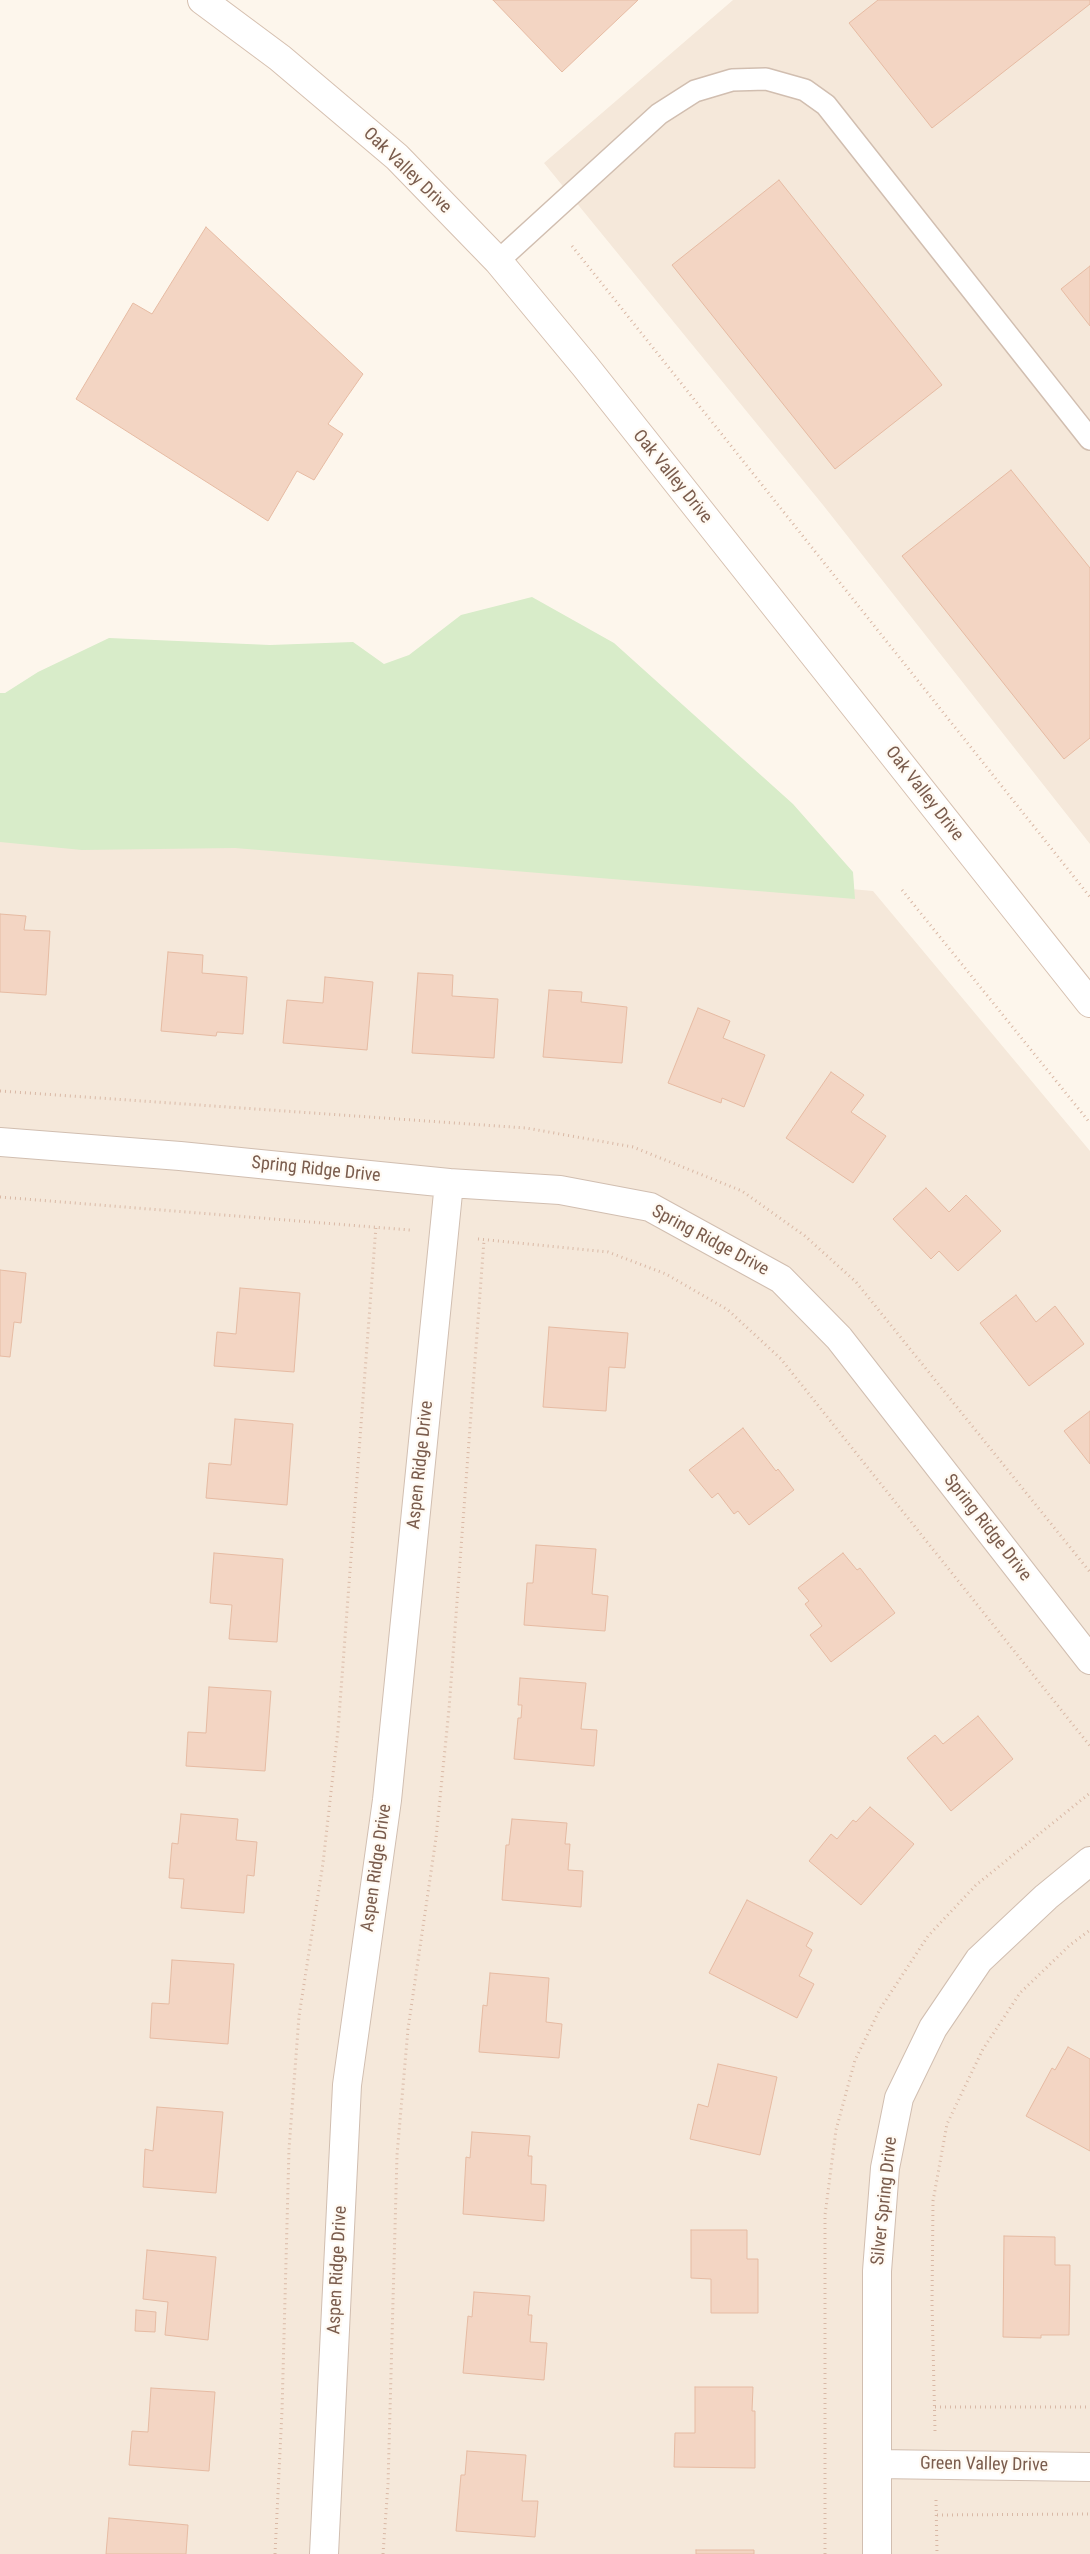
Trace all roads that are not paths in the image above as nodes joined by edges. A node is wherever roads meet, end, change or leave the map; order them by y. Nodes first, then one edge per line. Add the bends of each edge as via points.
1 (202, 0) edge
2 (498, 261) junction
3 (1090, 439) edge
4 (1090, 1003) edge
5 (0, 1142) edge
6 (449, 1183) junction
7 (1090, 1660) edge
8 (1090, 1861) edge
9 (877, 2464) junction
10 (1090, 2467) edge
11 (324, 2554) edge
12 (877, 2554) edge

1 - 2 street, Oak Valley Drive via 280,58 397,157
2 - 3 lane via 659,114 695,91 732,80 766,79 805,90 826,105
2 - 4 street, Oak Valley Drive
5 - 6 street, Spring Ridge Drive
6 - 7 street, Spring Ridge Drive via 560,1190 650,1207 781,1279 839,1338
6 - 11 street, Aspen Ridge Drive via 387,1800 347,2085
8 - 9 street, Silver Spring Drive via 979,1960 933,2028 900,2098 885,2168 877,2271
9 - 10 street, Green Valley Drive
9 - 12 street, Silver Spring Drive

